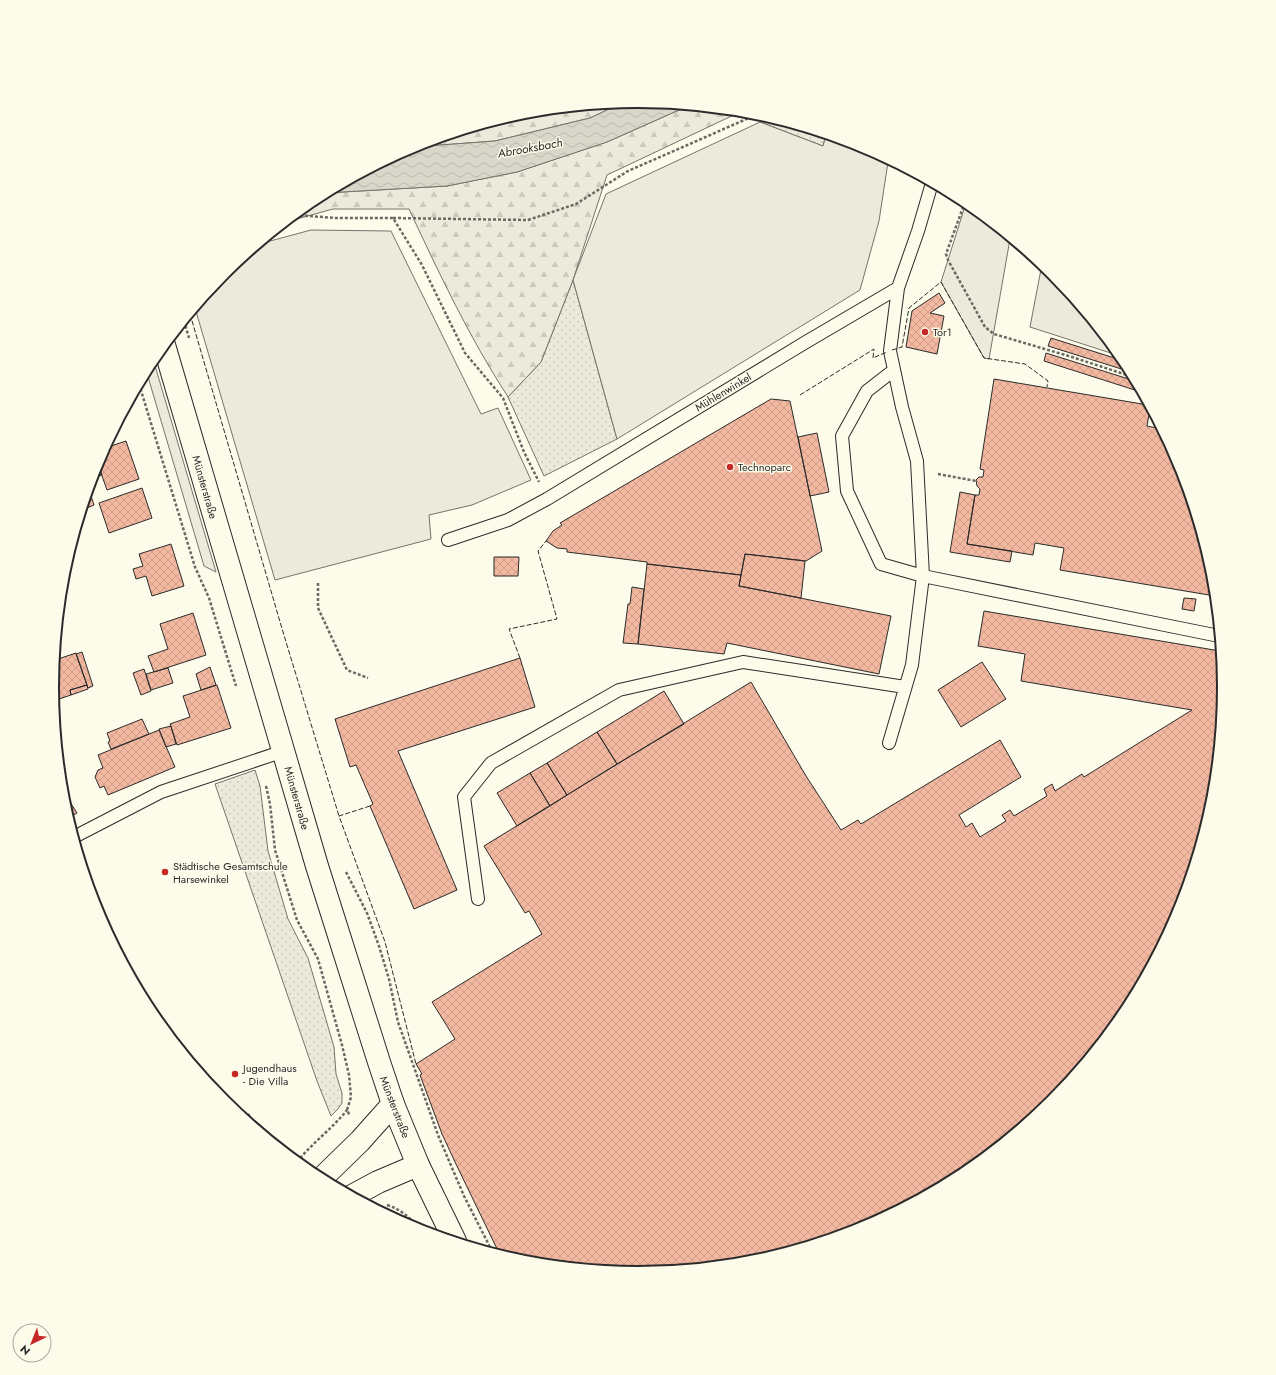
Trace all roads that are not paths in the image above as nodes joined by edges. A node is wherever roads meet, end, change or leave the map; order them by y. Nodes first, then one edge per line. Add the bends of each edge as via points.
1 (931, 188) edge
2 (898, 288) junction
3 (166, 353) edge
4 (894, 370) junction
5 (448, 540) dead end
6 (923, 576) junction
7 (1214, 635) edge
8 (905, 687) junction
9 (889, 743) dead end
10 (284, 751) junction
11 (78, 835) edge
12 (478, 899) dead end
13 (393, 1104) junction
14 (418, 1165) junction
15 (325, 1175) edge
16 (357, 1194) edge
17 (453, 1236) edge

1 - 2 lane
2 - 4 lane via 890,351
2 - 5 lane, Mühlenwinkel via 547,499 508,520
3 - 10 main road, Münsterstraße
4 - 6 lane via 917,461
4 - 6 lane via 867,391 842,436 846,491 881,564
6 - 7 lane
6 - 8 lane via 912,666
8 - 9 lane
8 - 12 lane via 743,662 619,690 491,763 464,797
10 - 11 lane via 161,792
10 - 13 main road, Münsterstraße via 319,874
13 - 14 main road, Münsterstraße
13 - 15 main road
14 - 16 main road
14 - 17 main road, Münsterstraße

